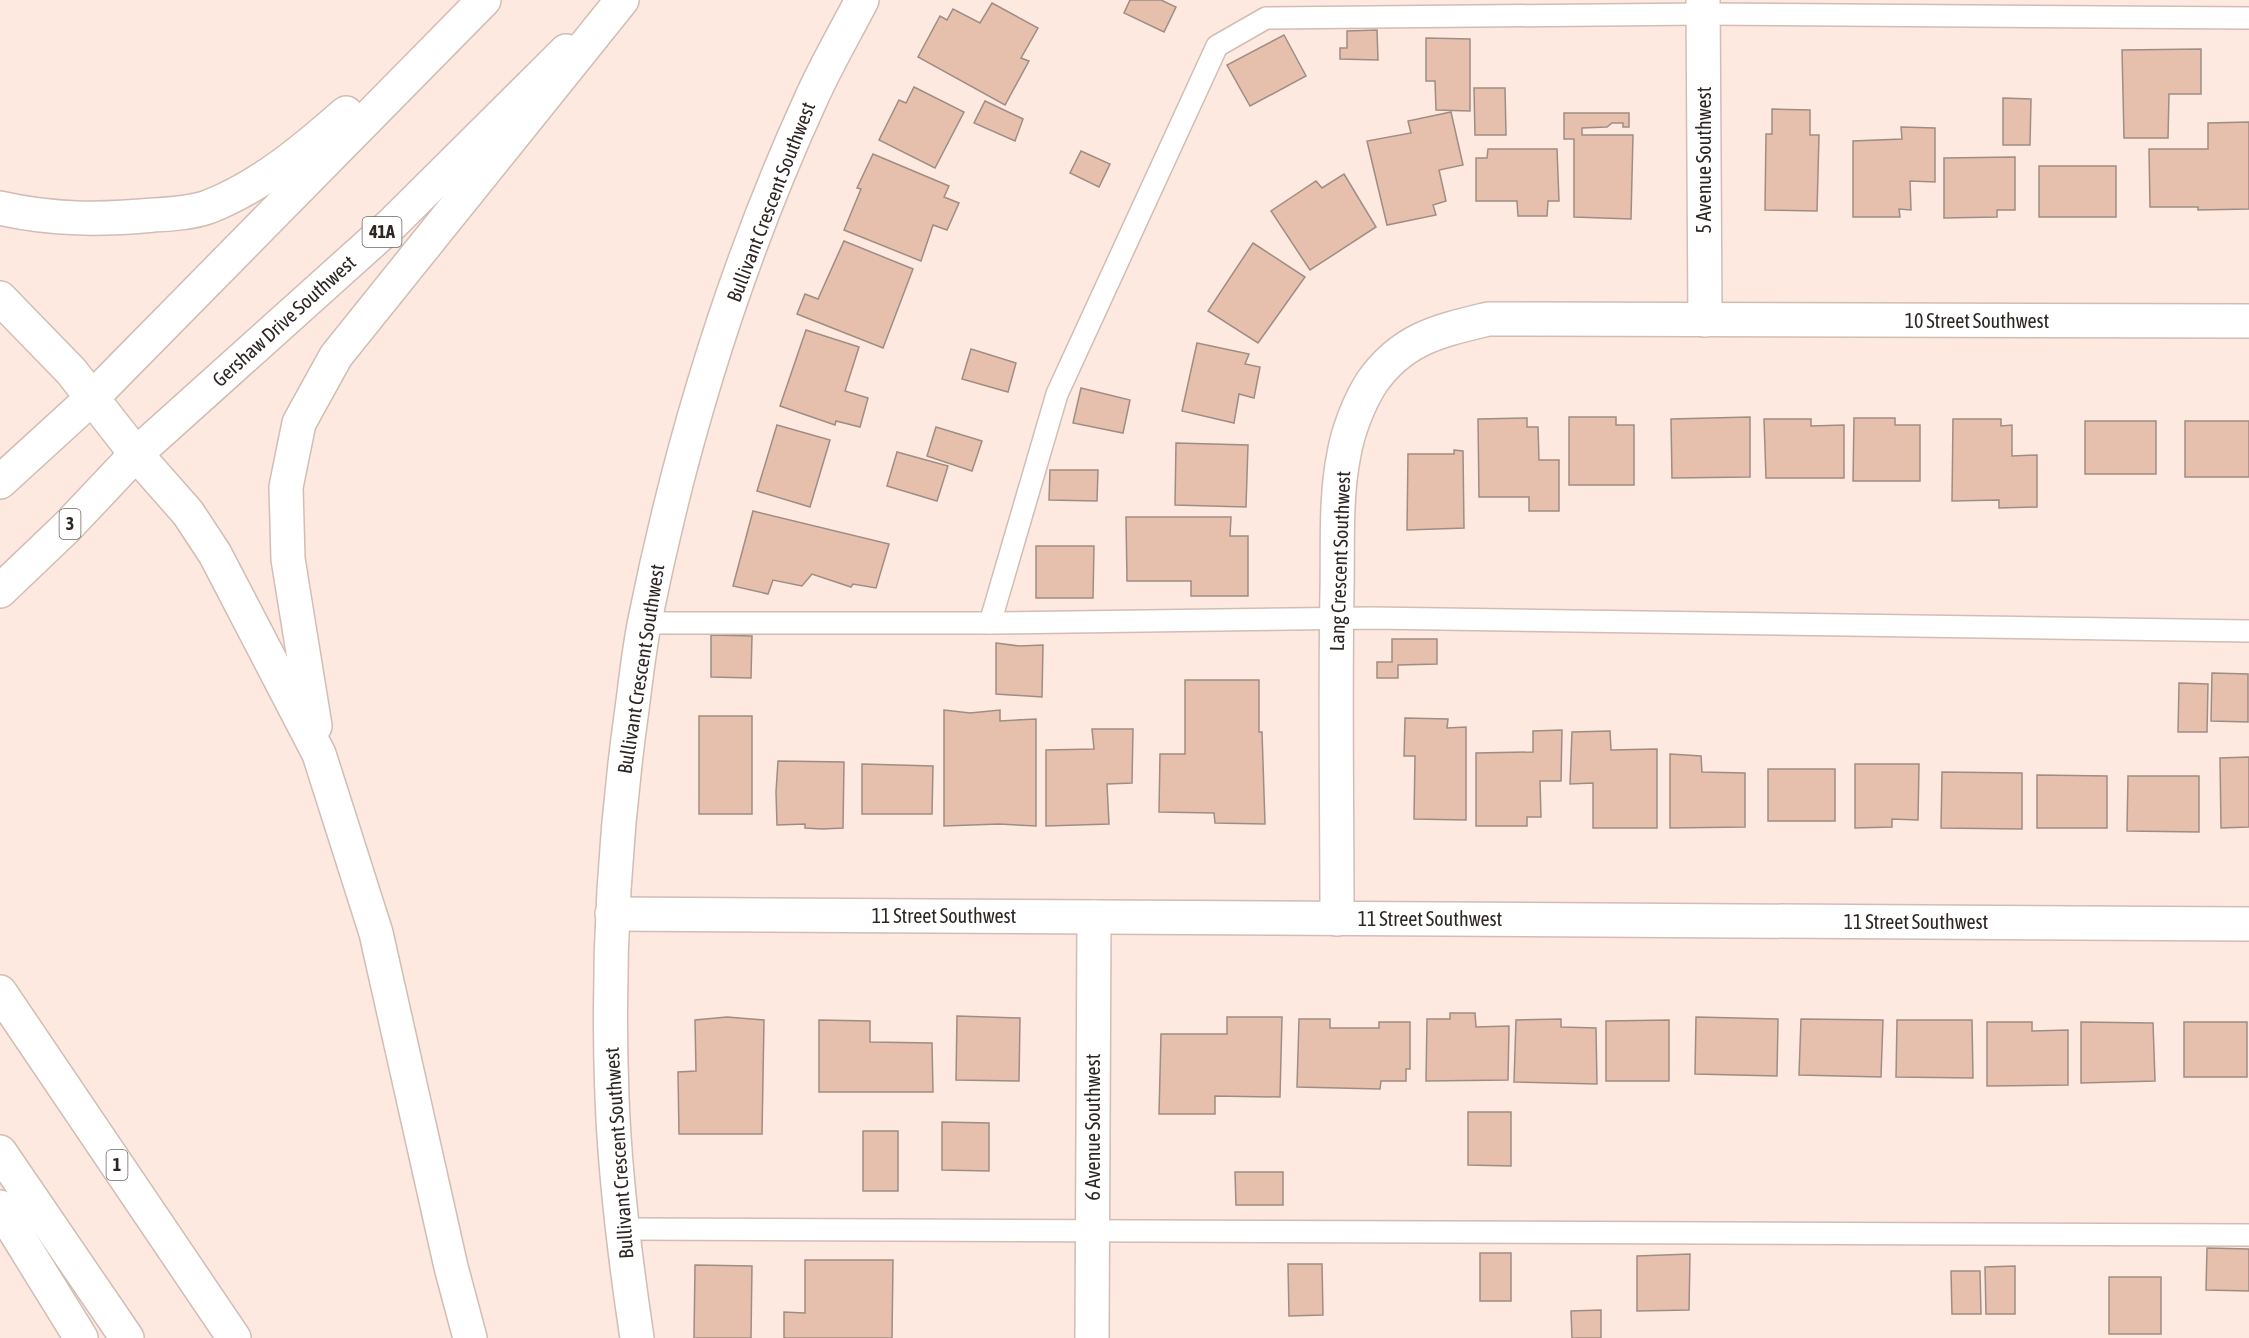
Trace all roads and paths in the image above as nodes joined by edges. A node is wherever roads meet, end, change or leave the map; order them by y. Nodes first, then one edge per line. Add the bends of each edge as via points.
1 (477, 0) edge
2 (484, 0) edge
3 (620, 0) edge
4 (862, 0) edge
5 (1703, 7) edge
6 (2249, 18) edge
7 (0, 208) edge
8 (0, 298) edge
9 (1705, 320) junction
10 (2249, 321) edge
11 (93, 397) junction
12 (136, 454) junction
13 (0, 482) edge
14 (0, 591) edge
15 (1337, 620) junction
16 (644, 623) junction
17 (990, 623) junction
18 (2249, 631) edge
19 (319, 754) junction
20 (612, 914) junction
21 (1094, 917) junction
22 (1337, 919) junction
23 (2249, 924) edge
24 (0, 992) edge
25 (0, 1152) edge
26 (0, 1207) edge
27 (621, 1228) junction
28 (1092, 1230) junction
29 (2249, 1235) edge
30 (81, 1338) edge
31 (127, 1338) edge
32 (234, 1338) edge
33 (470, 1338) edge
34 (637, 1338) edge
35 (1092, 1338) edge

1 - 7 main road via 305,149 244,190 206,208 87,220
2 - 11 main road
3 - 12 main road, Gershaw Drive Southwest / 41A via 392,224
3 - 19 main road via 336,356 299,423 286,487 288,560
4 - 16 main road, Bullivant Crescent Southwest via 811,98 753,239 677,478
5 - 6 lane
5 - 9 main road, 5 Avenue Southwest
5 - 17 lane via 1266,18 1217,46 1057,394
8 - 11 main road
9 - 10 main road, 10 Street Southwest
9 - 15 main road, Lang Crescent Southwest via 1488,319 1441,331 1404,347 1372,382 1356,413 1344,454 1339,497
11 - 12 main road
11 - 13 main road
12 - 14 main road, Gershaw Drive Southwest / 3
12 - 19 main road via 188,513 215,554
15 - 17 lane
15 - 18 lane
15 - 22 main road, Lang Crescent Southwest
16 - 17 lane
16 - 20 main road, Bullivant Crescent Southwest via 622,776
19 - 33 main road via 376,933 450,1267
20 - 21 main road, 11 Street Southwest
20 - 27 main road, Bullivant Crescent Southwest via 612,1096
21 - 22 main road, 11 Street Southwest
21 - 28 main road, 6 Avenue Southwest
22 - 23 main road, 11 Street Southwest
24 - 32 main road, 1
25 - 31 main road
26 - 30 main road
27 - 28 lane
27 - 34 main road, Bullivant Crescent Southwest
28 - 29 lane
28 - 35 main road, 6 Avenue Southwest

